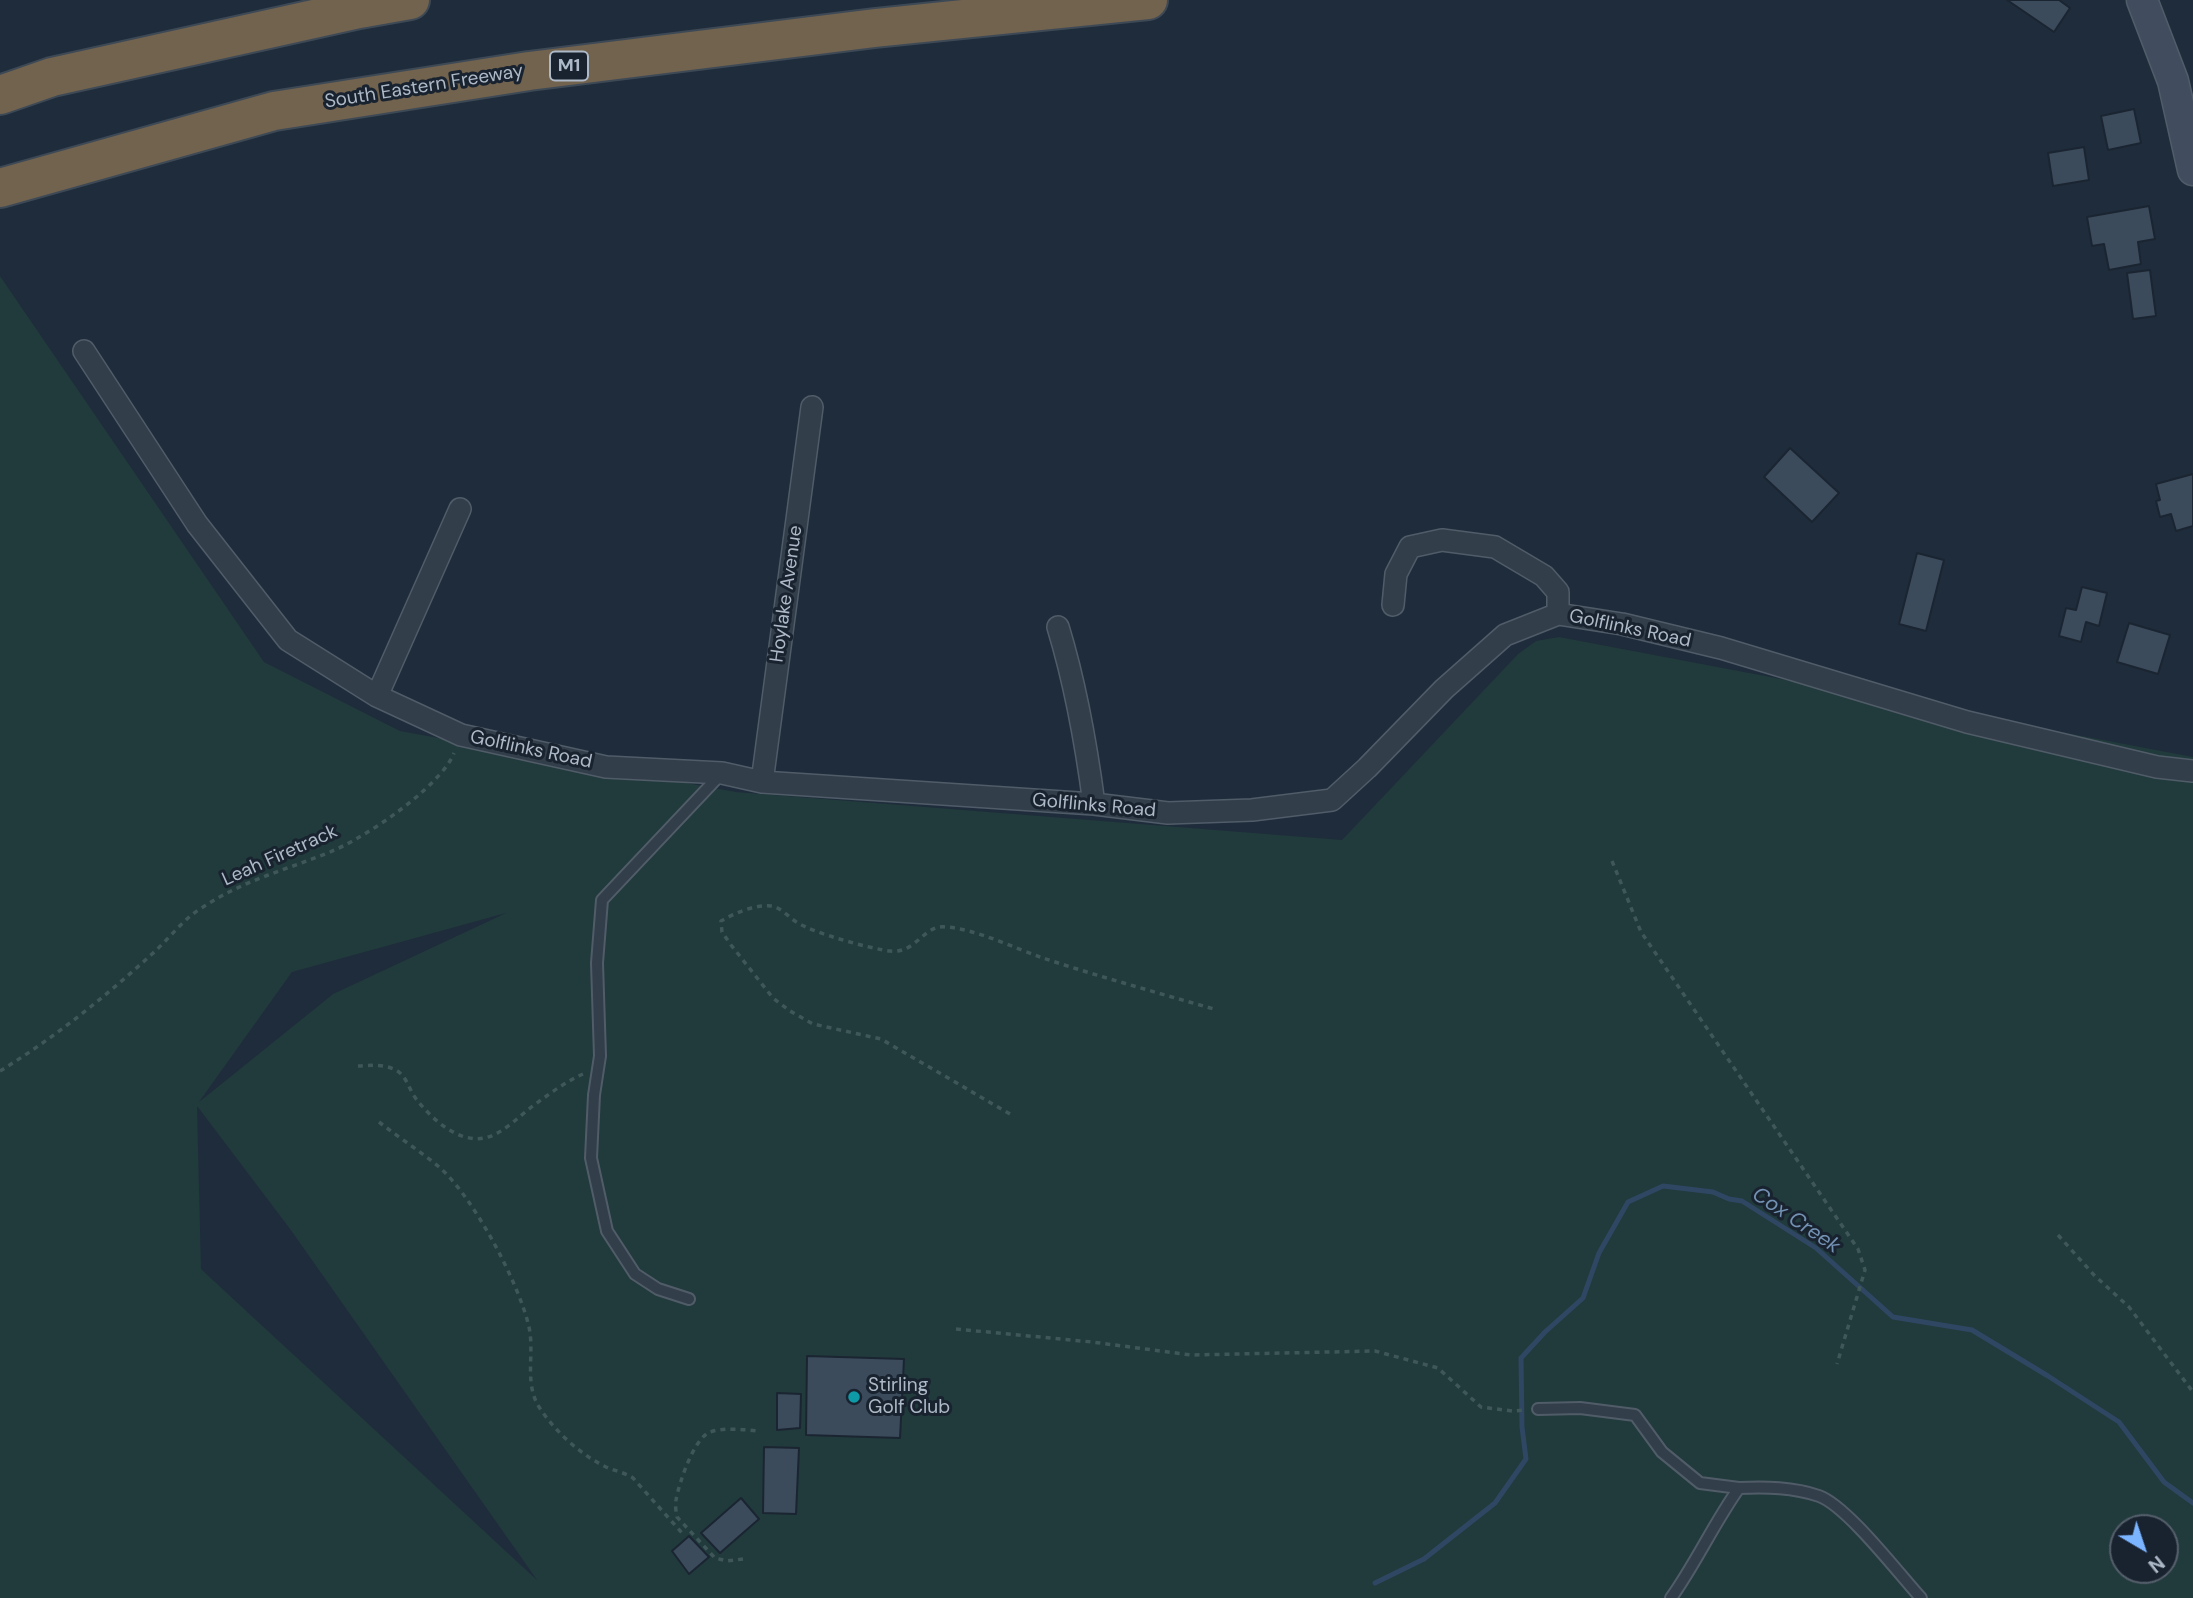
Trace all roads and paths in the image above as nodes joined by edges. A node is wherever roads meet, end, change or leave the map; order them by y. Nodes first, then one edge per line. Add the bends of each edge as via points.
1 (410, 0) edge
2 (1149, 0) edge
3 (2142, 0) edge
4 (0, 94) edge
5 (2193, 170) edge
6 (0, 188) edge
7 (84, 351) dead end
8 (812, 407) dead end
9 (460, 509) dead end
10 (1394, 606) dead end
11 (1558, 614) junction
12 (1058, 627) dead end
13 (377, 696) junction
14 (461, 735) junction
15 (2193, 771) edge
16 (722, 773) junction
17 (762, 782) junction
18 (1094, 804) junction
19 (1612, 861) dead end
20 (1217, 1010) dead end
21 (358, 1066) dead end
22 (0, 1071) edge
23 (588, 1072) dead end
24 (1010, 1114) dead end
25 (379, 1122) dead end
26 (2058, 1235) dead end
27 (689, 1299) dead end
28 (956, 1329) dead end
29 (1837, 1364) dead end
30 (2193, 1392) edge
31 (1538, 1409) dead end
32 (1512, 1411) dead end
33 (760, 1431) dead end
34 (1739, 1488) junction
35 (681, 1533) dead end
36 (743, 1559) dead end
37 (1671, 1598) edge
38 (1921, 1598) edge

1 - 4 highway via 52,77
2 - 6 highway, South Eastern Freeway / M1 via 529,71 274,111
3 - 5 main road via 2172,81
7 - 13 street, Golflinks Road via 197,524 288,640
8 - 17 street, Hoylake Avenue
9 - 13 street
10 - 11 street via 1396,574 1410,547 1442,540 1495,547 1544,576 1558,592
11 - 15 street, Golflinks Road via 1721,648 1967,722 2157,767
11 - 18 street, Golflinks Road via 1505,635 1332,800 1252,810 1168,813
12 - 18 street via 1085,736
13 - 14 street, Golflinks Road
14 - 16 street, Golflinks Road via 606,766
14 - 22 path, Leah Firetrack via 452,759 400,811 333,851 250,881 201,908 96,1003
16 - 17 street, Golflinks Road
16 - 27 lane via 602,900 597,963 600,1056 591,1158 607,1231 635,1274 659,1289
17 - 18 street, Golflinks Road
19 - 29 path via 1641,932 1858,1249 1866,1270
20 - 24 path via 945,926 931,929 904,951 891,951 800,925 776,907 734,913 721,921 731,945 773,998 790,1011 813,1024 881,1039
21 - 23 path via 398,1072 438,1122 461,1137 484,1138
25 - 35 path via 440,1168 494,1245 525,1310 531,1334 531,1385 539,1408 575,1447 633,1478
26 - 30 path via 2129,1307
28 - 32 path via 1191,1355 1375,1351 1438,1368 1481,1407
31 - 34 lane via 1580,1408 1635,1415 1662,1452 1700,1483
33 - 36 path via 725,1430 700,1438 676,1501 677,1517 715,1558
34 - 37 lane
34 - 38 lane via 1775,1487 1821,1496 1846,1515

